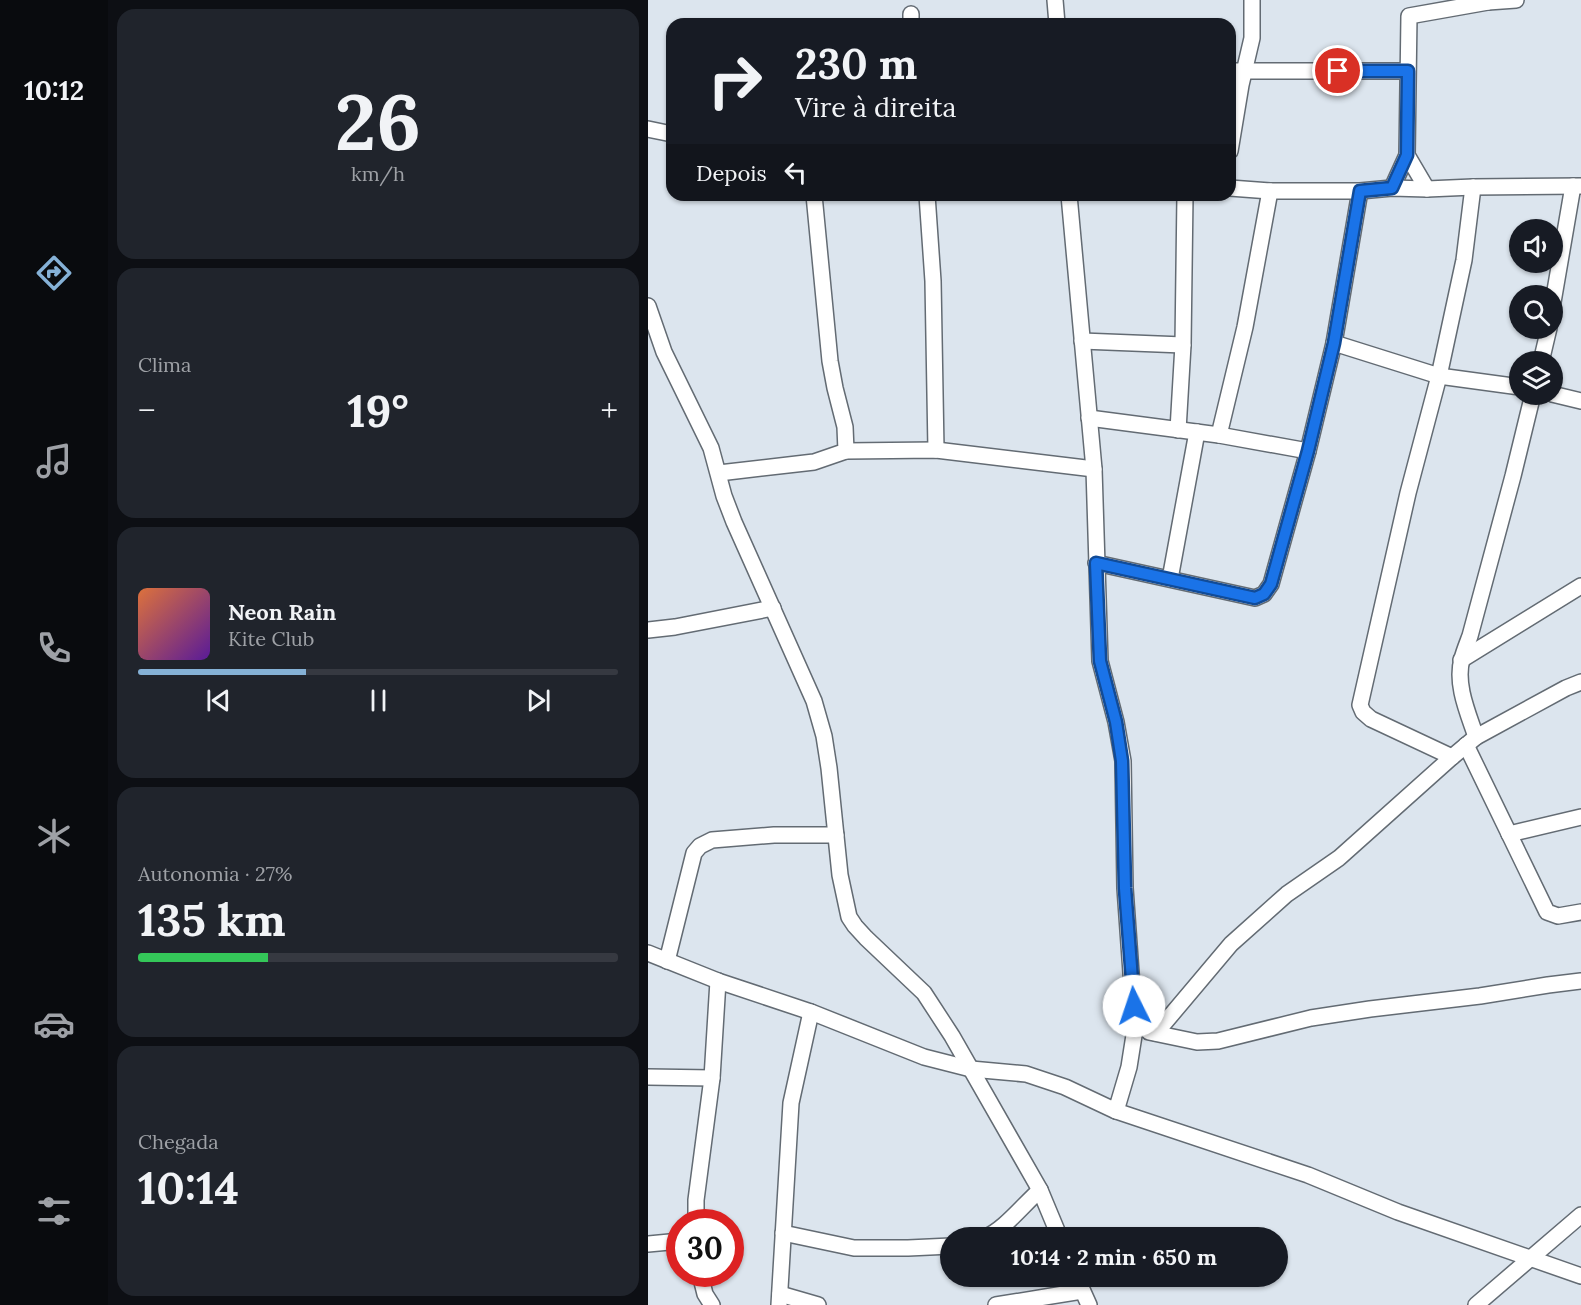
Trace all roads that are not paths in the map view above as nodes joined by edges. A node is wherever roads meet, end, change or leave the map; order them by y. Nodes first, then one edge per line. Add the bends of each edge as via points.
1 (1055, 0) edge
2 (1252, 0) edge
3 (1516, 0) edge
4 (1488, 1) edge
5 (1409, 8) edge
6 (1056, 18) edge
7 (1408, 71) junction
8 (1237, 72) edge
9 (648, 129) edge
10 (666, 133) edge
11 (1407, 155) junction
12 (1577, 186) edge
13 (1473, 187) junction
14 (1236, 188) edge
15 (1392, 188) junction
16 (1426, 189) junction
17 (1270, 191) junction
18 (1360, 191) junction
19 (815, 201) edge
20 (927, 201) edge
21 (1070, 201) edge
22 (1185, 201) edge
23 (1557, 285) edge
24 (648, 306) edge
25 (1082, 341) junction
26 (1334, 343) junction
27 (1183, 345) junction
28 (1439, 376) junction
29 (1509, 386) edge
30 (1563, 397) edge
31 (1581, 401) edge
32 (1530, 405) edge
33 (1089, 418) junction
34 (1178, 430) junction
35 (1197, 432) junction
36 (1219, 435) junction
37 (936, 450) junction
38 (846, 451) junction
39 (1308, 451) junction
40 (1094, 469) junction
41 (719, 473) junction
42 (1096, 563) junction
43 (1170, 579) junction
44 (1581, 586) edge
45 (773, 608) junction
46 (648, 630) edge
47 (1461, 660) junction
48 (1581, 682) edge
49 (1471, 741) junction
50 (1452, 757) junction
51 (1581, 817) edge
52 (1509, 834) junction
53 (836, 835) junction
54 (1581, 912) edge
55 (648, 953) edge
56 (667, 961) junction
57 (718, 981) junction
58 (1581, 981) edge
59 (811, 1012) junction
60 (1135, 1029) junction
61 (1156, 1033) junction
62 (971, 1069) junction
63 (648, 1077) edge
64 (712, 1078) junction
65 (1116, 1111) junction
66 (1040, 1190) junction
67 (696, 1209) edge
68 (1581, 1215) edge
69 (1000, 1227) edge
70 (1055, 1227) edge
71 (783, 1233) junction
72 (666, 1242) edge
73 (648, 1244) edge
74 (940, 1247) edge
75 (1530, 1258) junction
76 (1581, 1276) edge
77 (703, 1287) edge
78 (1082, 1291) edge
79 (780, 1300) edge
80 (712, 1305) edge
81 (818, 1305) edge
82 (996, 1305) edge
83 (1476, 1305) edge

1 - 6 street
2 - 8 street via 1247,64
3 - 4 street
4 - 5 street
5 - 7 street
7 - 8 street
7 - 11 street
9 - 10 street
11 - 15 street
11 - 16 street
12 - 13 street
12 - 23 street
13 - 16 street
13 - 28 street via 1464,260
14 - 17 street
15 - 16 street
15 - 18 street
17 - 18 street
17 - 36 street via 1245,327
18 - 26 street
19 - 38 street via 831,362 845,427
20 - 37 street
21 - 25 street
22 - 27 street
24 - 41 street via 664,352 711,448
25 - 27 street
25 - 33 street
26 - 28 street
26 - 39 street
27 - 34 street
28 - 29 street
28 - 50 street via 1360,705 1371,719
30 - 31 street
32 - 47 street
33 - 34 street
33 - 40 street
34 - 35 street
35 - 36 street
35 - 43 street
36 - 39 street
37 - 38 street
37 - 40 street
38 - 41 street via 814,462
39 - 43 street via 1271,584 1264,594 1255,598
40 - 42 street
41 - 45 street via 734,522
42 - 43 street
42 - 60 street via 1100,661 1122,761 1125,888
44 - 47 street
45 - 46 street
45 - 53 street via 814,701 824,736
47 - 49 street
48 - 49 street
49 - 50 street
49 - 52 street
50 - 61 street via 1339,858 1287,894 1231,944
51 - 52 street
52 - 54 street via 1547,912 1558,916
53 - 56 street via 712,840 700,846 693,853
53 - 62 street via 849,917 924,993
55 - 56 street
56 - 57 street
57 - 59 street
57 - 64 street
58 - 61 street via 1311,1018 1218,1041 1197,1042
59 - 62 street via 924,1057
59 - 71 street via 790,1103
60 - 61 street
60 - 65 street
62 - 65 street via 1026,1074
62 - 66 street
63 - 64 street
64 - 67 street
65 - 75 street via 1308,1175 1398,1212
66 - 69 street
66 - 70 street
68 - 75 street
71 - 74 street via 854,1248
71 - 79 street
72 - 73 street
75 - 76 street
75 - 83 street
77 - 80 street
78 - 82 street
79 - 81 street

